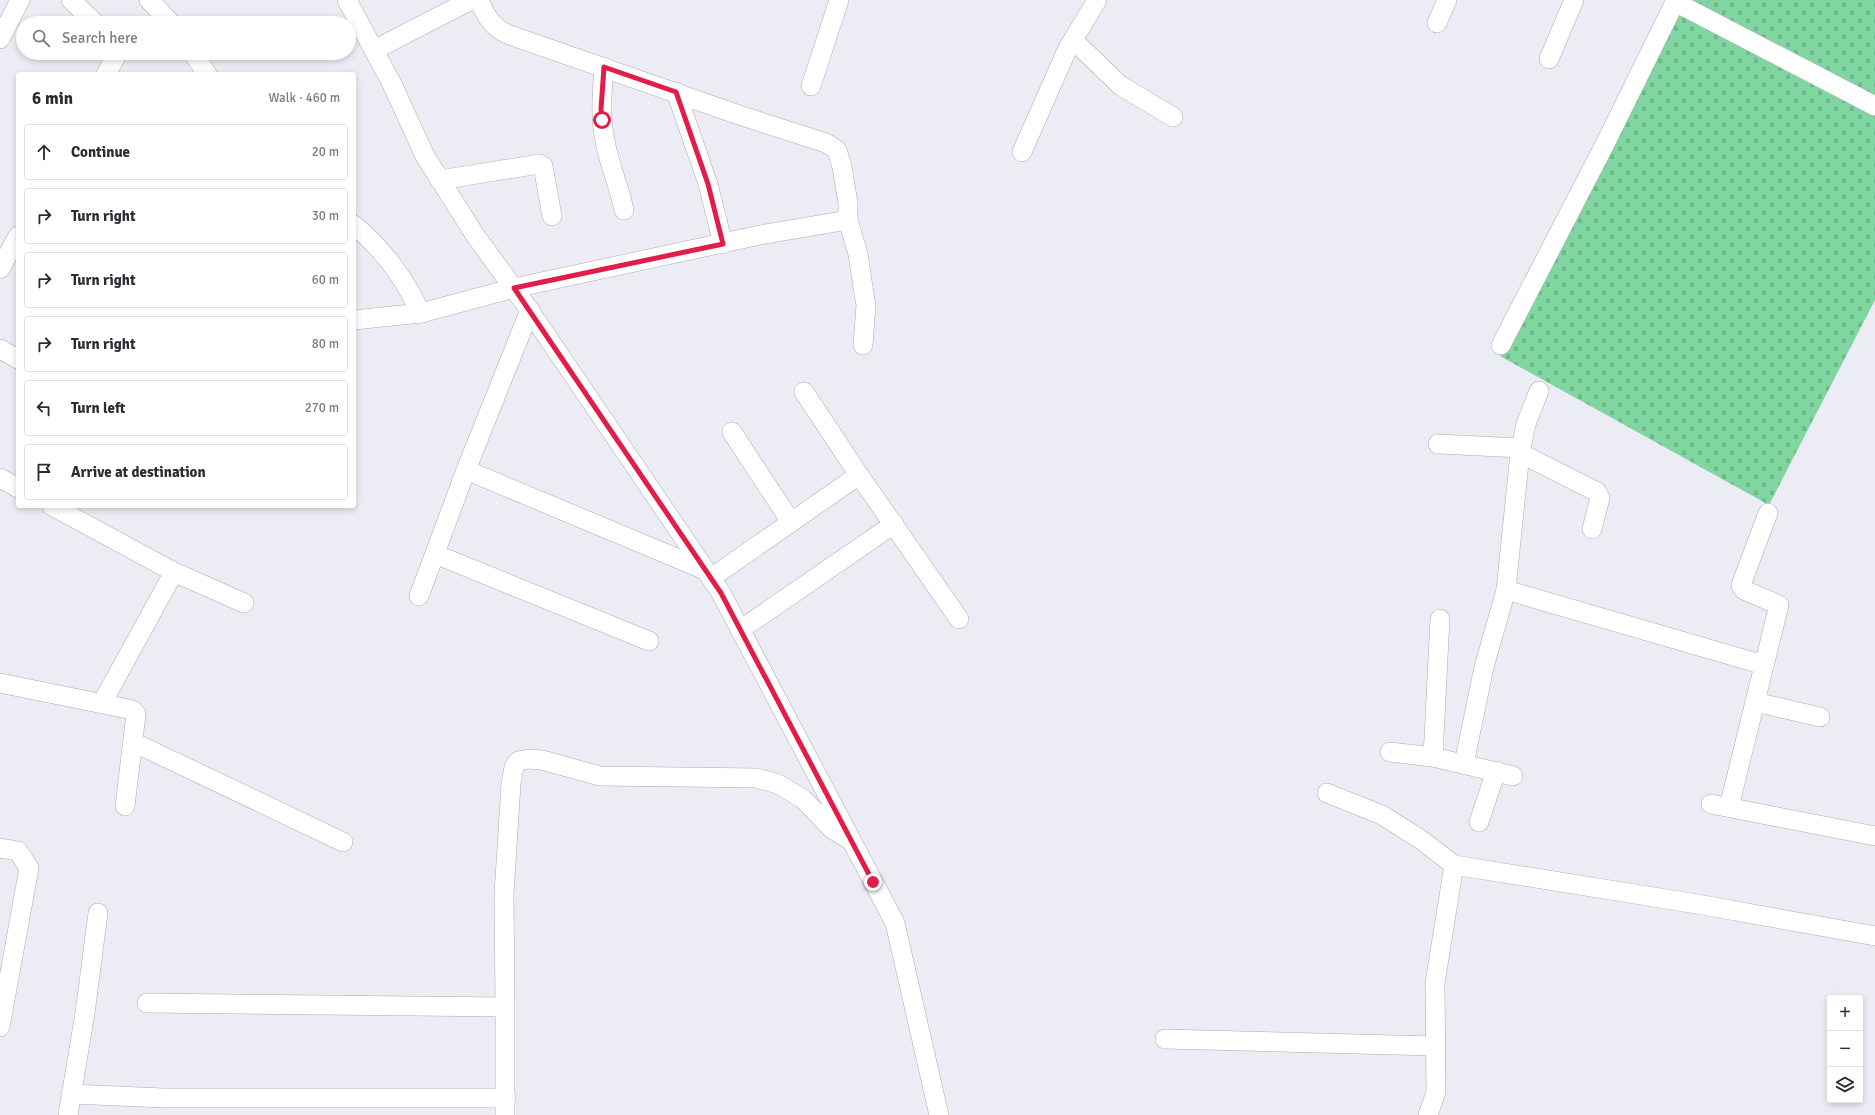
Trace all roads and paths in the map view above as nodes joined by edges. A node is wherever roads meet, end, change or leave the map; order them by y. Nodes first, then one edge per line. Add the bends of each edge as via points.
1 (20, 0) edge
2 (71, 0) edge
3 (149, 0) edge
4 (347, 0) edge
5 (471, 0) edge
6 (479, 0) edge
7 (839, 0) edge
8 (1097, 0) edge
9 (1447, 0) edge
10 (1574, 0) edge
11 (1672, 2) edge
12 (88, 16) edge
13 (164, 16) edge
14 (356, 16) edge
15 (356, 17) edge
16 (1437, 23) dead end
17 (0, 40) edge
18 (1073, 40) junction
19 (374, 50) junction
20 (1549, 59) dead end
21 (114, 60) edge
22 (198, 60) edge
23 (604, 67) junction
24 (107, 72) edge
25 (206, 72) edge
26 (811, 86) dead end
27 (676, 92) junction
28 (1875, 106) edge
29 (1173, 116) dead end
30 (1022, 152) dead end
31 (440, 180) junction
32 (624, 210) dead end
33 (552, 216) dead end
34 (848, 220) junction
35 (356, 227) edge
36 (16, 241) edge
37 (723, 244) junction
38 (0, 269) edge
39 (514, 288) junction
40 (530, 310) junction
41 (421, 313) junction
42 (356, 320) edge
43 (863, 345) dead end
44 (1501, 345) dead end
45 (0, 349) edge
46 (16, 358) edge
47 (1539, 391) dead end
48 (804, 392) dead end
49 (732, 432) dead end
50 (1438, 444) dead end
51 (1521, 450) junction
52 (466, 470) junction
53 (859, 475) junction
54 (0, 478) edge
55 (16, 487) edge
56 (56, 508) edge
57 (1768, 513) dead end
58 (791, 522) junction
59 (894, 524) junction
60 (1592, 529) dead end
61 (435, 554) junction
62 (174, 572) junction
63 (708, 574) junction
64 (1506, 590) junction
65 (420, 596) dead end
66 (244, 603) dead end
67 (959, 619) dead end
68 (1440, 619) dead end
69 (740, 630) junction
70 (649, 641) dead end
71 (1764, 665) junction
72 (0, 683) edge
73 (1755, 702) junction
74 (102, 703) junction
75 (1820, 717) dead end
76 (133, 742) junction
77 (1390, 752) dead end
78 (1433, 757) junction
79 (1464, 764) junction
80 (1327, 792) dead end
81 (125, 806) dead end
82 (1479, 822) dead end
83 (1875, 836) edge
84 (852, 841) junction
85 (343, 842) dead end
86 (0, 848) edge
87 (1454, 865) junction
88 (98, 914) dead end
89 (1875, 936) edge
90 (147, 1003) dead end
91 (505, 1007) junction
92 (0, 1027) edge
93 (1165, 1039) dead end
94 (1436, 1046) junction
95 (72, 1094) junction
96 (506, 1106) edge
97 (68, 1115) edge
98 (939, 1115) edge
99 (1428, 1115) edge

1 - 17 street
2 - 12 street
3 - 13 street
4 - 14 street
5 - 19 street
6 - 23 street via 483,11 496,29
7 - 26 street
8 - 18 street
9 - 16 street
10 - 20 street
11 - 28 street
11 - 44 street via 1605,144
15 - 19 street
18 - 29 street via 1121,86
18 - 30 street
19 - 31 street via 425,156
21 - 24 street
22 - 25 street
23 - 27 street
23 - 32 street via 601,109 604,141
27 - 34 street via 826,143 837,150
27 - 37 street via 708,184
31 - 33 street via 539,164 543,166
31 - 39 street via 475,236
34 - 37 street
34 - 43 street via 858,254 866,305
35 - 41 street via 393,264
36 - 38 street
37 - 39 street
39 - 40 street
39 - 41 street
40 - 52 street
40 - 63 street
41 - 42 street
45 - 46 street
47 - 51 street via 1526,424
48 - 53 street
49 - 58 street
50 - 51 street
51 - 60 street via 1597,492 1600,498
51 - 64 street
52 - 61 street
52 - 63 street
53 - 58 street
53 - 59 street
54 - 55 street
56 - 62 street
57 - 71 street via 1741,585 1744,590 1779,605
58 - 63 street
59 - 67 street
59 - 69 street
61 - 65 street
61 - 70 street
62 - 66 street
62 - 74 street
63 - 69 street
64 - 71 street
64 - 79 street via 1484,667
68 - 78 street
69 - 84 street
71 - 73 street
72 - 74 street
73 - 75 street
73 - 83 street via 1720,806
74 - 76 street via 133,710 136,714
76 - 81 street
76 - 85 street
77 - 78 street
78 - 79 street
79 - 82 street via 1504,774
80 - 87 street via 1382,815
84 - 91 street via 832,830 803,799 778,784 757,778 627,778 600,776 542,760 518,761 514,767 511,784 504,894
84 - 98 street via 895,922
86 - 92 street via 18,851 29,868
87 - 89 street
87 - 94 street via 1435,983
88 - 95 street
90 - 91 street
91 - 96 street
93 - 94 street
94 - 99 street via 1436,1092
95 - 96 street
95 - 97 street

